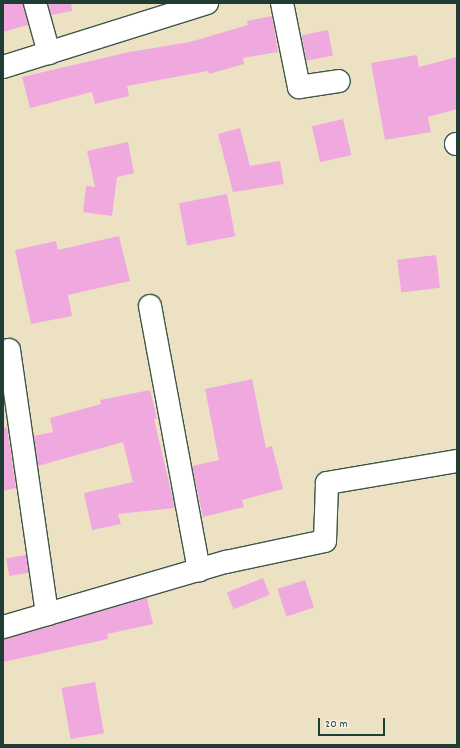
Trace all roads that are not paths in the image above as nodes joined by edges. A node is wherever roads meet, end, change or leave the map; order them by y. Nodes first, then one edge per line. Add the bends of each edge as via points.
1 (35, 3) edge
2 (207, 3) edge
3 (282, 3) edge
4 (49, 53) junction
5 (3, 67) edge
6 (339, 81) dead end
7 (150, 306) dead end
8 (9, 350) dead end
9 (457, 460) edge
10 (199, 570) junction
11 (47, 614) junction
12 (3, 626) edge

1 - 4 street
2 - 4 street
3 - 6 street via 299,87
4 - 5 street
7 - 10 street
8 - 11 street
9 - 10 street via 327,483 325,541
10 - 11 street
11 - 12 street

